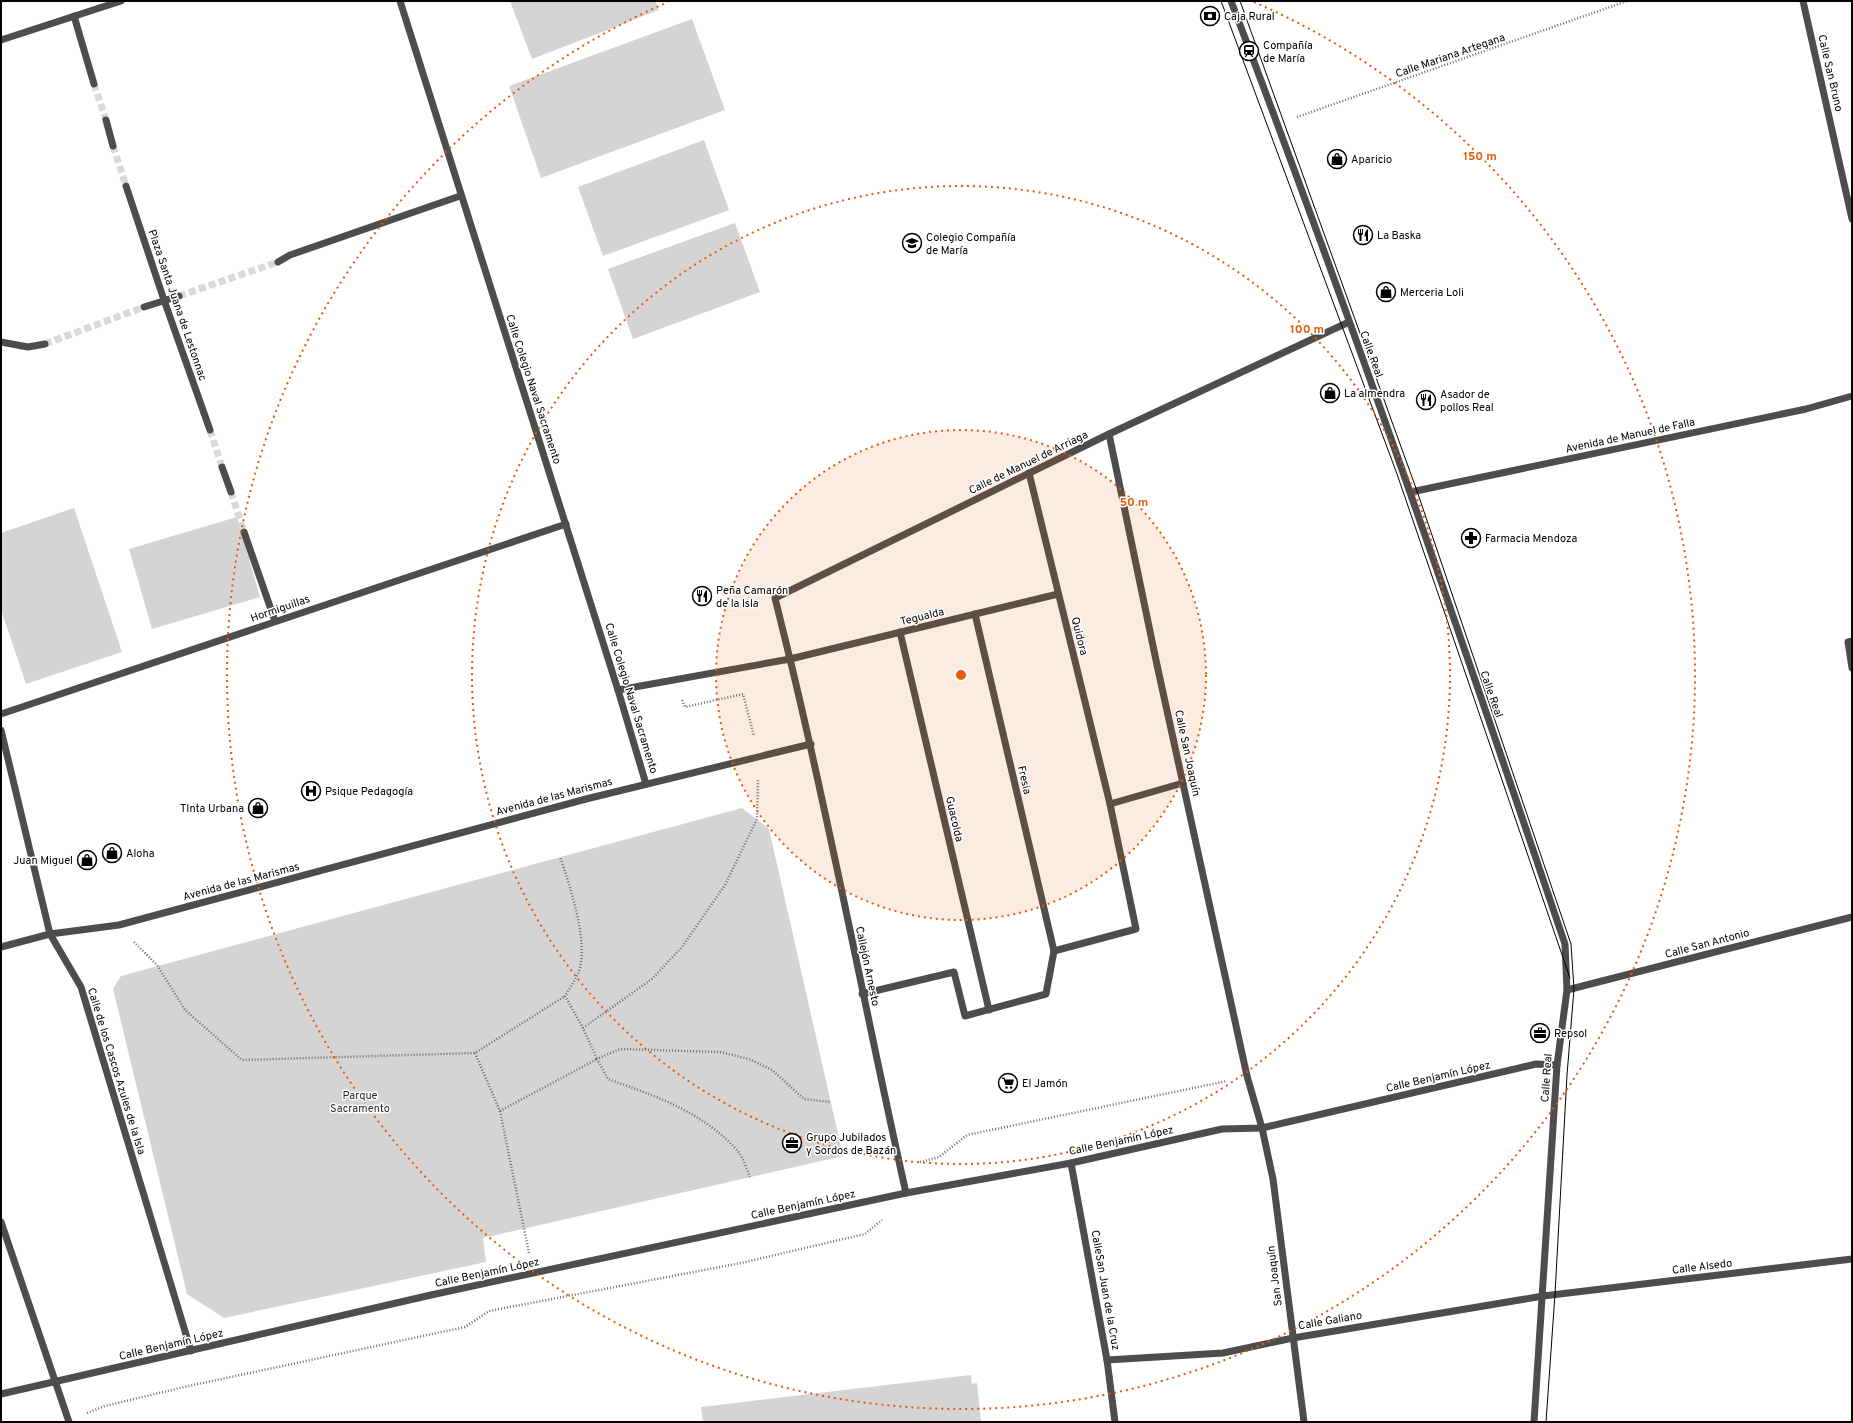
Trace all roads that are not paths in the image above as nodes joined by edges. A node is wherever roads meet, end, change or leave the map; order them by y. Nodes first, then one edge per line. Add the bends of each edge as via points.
1 (121, 1) edge
2 (400, 1) edge
3 (1231, 1) edge
4 (1803, 1) edge
5 (74, 16) junction
6 (1, 40) edge
7 (94, 84) tunnel mouth
8 (106, 120) tunnel mouth
9 (113, 146) tunnel mouth
10 (126, 186) tunnel mouth
11 (460, 196) junction
12 (1852, 219) edge
13 (278, 262) tunnel mouth
14 (179, 296) tunnel mouth
15 (164, 300) junction
16 (144, 307) tunnel mouth
17 (1349, 322) junction
18 (1, 342) edge
19 (45, 344) tunnel mouth
20 (1852, 396) edge
21 (210, 430) tunnel mouth
22 (1109, 434) junction
23 (222, 467) tunnel mouth
24 (1029, 473) junction
25 (230, 492) tunnel mouth
26 (1411, 492) junction
27 (566, 524) junction
28 (244, 532) tunnel mouth
29 (1058, 594) junction
30 (975, 614) junction
31 (275, 621) junction
32 (900, 632) junction
33 (1850, 642) edge
34 (790, 658) junction
35 (1852, 668) edge
36 (618, 690) junction
37 (1, 714) edge
38 (1, 730) edge
39 (811, 744) junction
40 (1183, 783) junction
41 (646, 784) junction
42 (1110, 804) junction
43 (1852, 917) edge
44 (50, 934) junction
45 (1, 947) edge
46 (1054, 951) junction
47 (1567, 990) junction
48 (862, 994) junction
49 (989, 1010) junction
50 (1557, 1065) junction
51 (1262, 1128) junction
52 (1072, 1163) junction
53 (906, 1192) junction
54 (1, 1222) edge
55 (1852, 1260) edge
56 (1556, 1294) joint
57 (1543, 1296) junction
58 (1293, 1338) junction
59 (191, 1351) junction
60 (1107, 1360) junction
61 (56, 1382) junction
62 (1, 1394) edge
63 (69, 1422) edge
64 (1115, 1422) edge
65 (1304, 1422) edge
66 (1534, 1422) edge

1 - 5 street
2 - 11 street, Calle Colegio Naval Sacramento
3 - 17 street, Calle Real
4 - 12 street, Calle San Bruno
5 - 6 street
5 - 7 street
8 - 9 street
10 - 15 street, Plaza Santa Juana de Lestonnac
11 - 13 street via 290,255
11 - 27 street, Calle Colegio Naval Sacramento
14 - 15 street
15 - 16 street
15 - 21 street, Plaza Santa Juana de Lestonnac
17 - 22 street, Calle de Manuel de Arriaga
17 - 26 street, Calle Real
18 - 19 street via 28,347
20 - 26 street, Avenida de Manuel de Falla via 1806,409
22 - 24 street, Calle de Manuel de Arriaga
22 - 40 street, Calle San Joaquín
23 - 25 street
24 - 29 street, Quidora
24 - 34 street, Calle de Manuel de Arriaga via 775,598
26 - 47 street, Calle Real via 1565,944
27 - 31 street, Hormiguillas
27 - 36 street, Calle Colegio Naval Sacramento
28 - 31 street
29 - 30 street, Tegualda
29 - 42 street, Quidora
30 - 32 street, Tegualda
30 - 46 street, Fresia
31 - 37 street, Hormiguillas
32 - 34 street, Tegualda
32 - 49 street, Guacolda
33 - 35 street
34 - 36 street
34 - 39 street
36 - 41 street, Calle Colegio Naval Sacramento
38 - 44 street, Calle de los Cascos Azules de la Isla
39 - 41 street, Avenida de las Marismas
39 - 48 street, Callejón Arnesto
40 - 42 street
40 - 51 street, Calle San Joaquín via 1247,1076
41 - 44 street, Avenida de las Marismas via 119,926
42 - 46 street, Quidora via 1136,929
43 - 47 street, Calle San Antonio
44 - 45 street, Avenida de las Marismas
44 - 59 street, Calle de los Cascos Azules de la Isla via 81,987
46 - 49 street via 1046,994
47 - 50 street, Calle Real
48 - 49 street via 954,972 965,1016
48 - 53 street, Callejón Arnesto
50 - 51 street, Calle Benjamín López via 1536,1064
50 - 57 street, Calle Real
51 - 52 street, Calle Benjamín López via 1222,1129
51 - 58 street, San Joaquín via 1273,1179
52 - 53 street, Calle Benjamín López
52 - 60 street, CalleSan Juan de la Cruz
53 - 59 street, Calle Benjamín López via 431,1295
54 - 61 street
55 - 56 street, Calle Alsedo
56 - 57 street, Calle Galiano
57 - 58 street, Calle Galiano
57 - 66 street, Calle Real
58 - 60 street, Calle Galiano via 1223,1353
58 - 65 street, San Joaquín
59 - 61 street, Calle Benjamín López
60 - 64 street, CalleSan Juan de la Cruz
61 - 62 street, Calle Benjamín López
61 - 63 street

